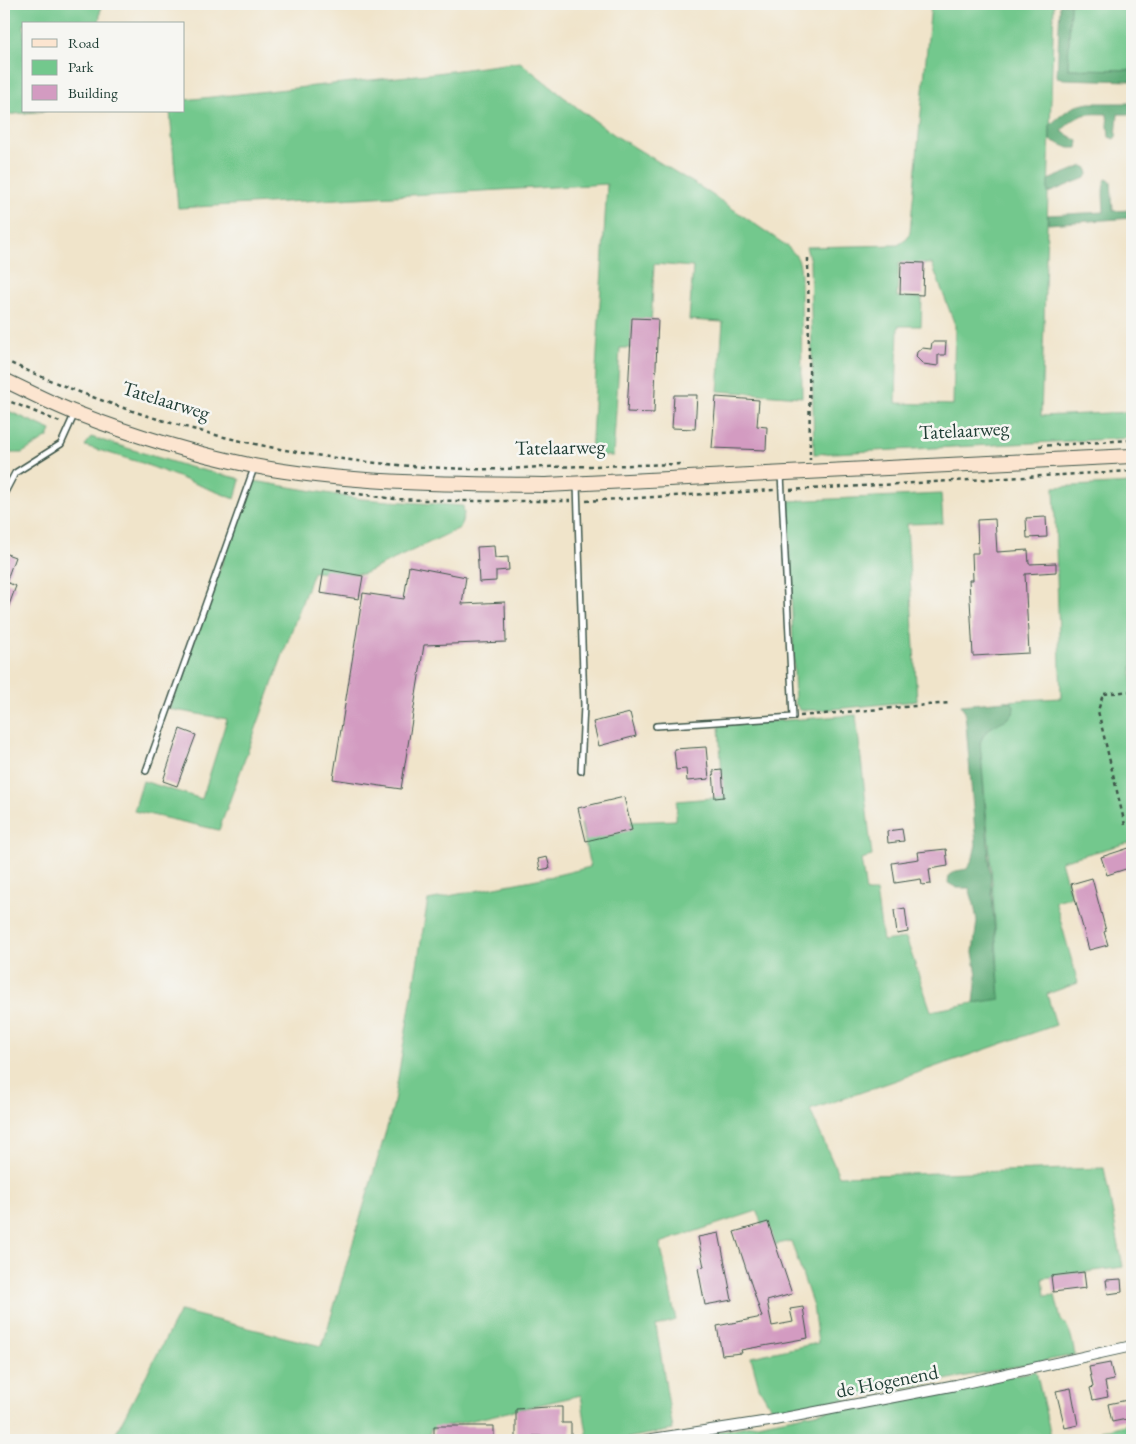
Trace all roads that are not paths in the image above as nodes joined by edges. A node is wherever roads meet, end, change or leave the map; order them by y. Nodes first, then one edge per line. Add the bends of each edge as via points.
1 (4, 380) edge
2 (75, 413) junction
3 (1132, 456) edge
4 (255, 466) junction
5 (780, 473) junction
6 (577, 483) junction
7 (4, 494) edge
8 (656, 726) dead end
9 (146, 771) dead end
10 (581, 771) dead end
11 (1132, 1346) edge
12 (646, 1440) edge

1 - 2 main road, Tatelaarweg
2 - 4 main road, Tatelaarweg via 177,446
2 - 7 lane via 61,444 15,473
3 - 5 main road, Tatelaarweg
4 - 6 main road, Tatelaarweg via 392,481 480,485
4 - 9 lane
5 - 6 main road, Tatelaarweg
5 - 8 lane via 793,717
6 - 10 lane via 584,705
11 - 12 street, de Hogenend via 956,1386

